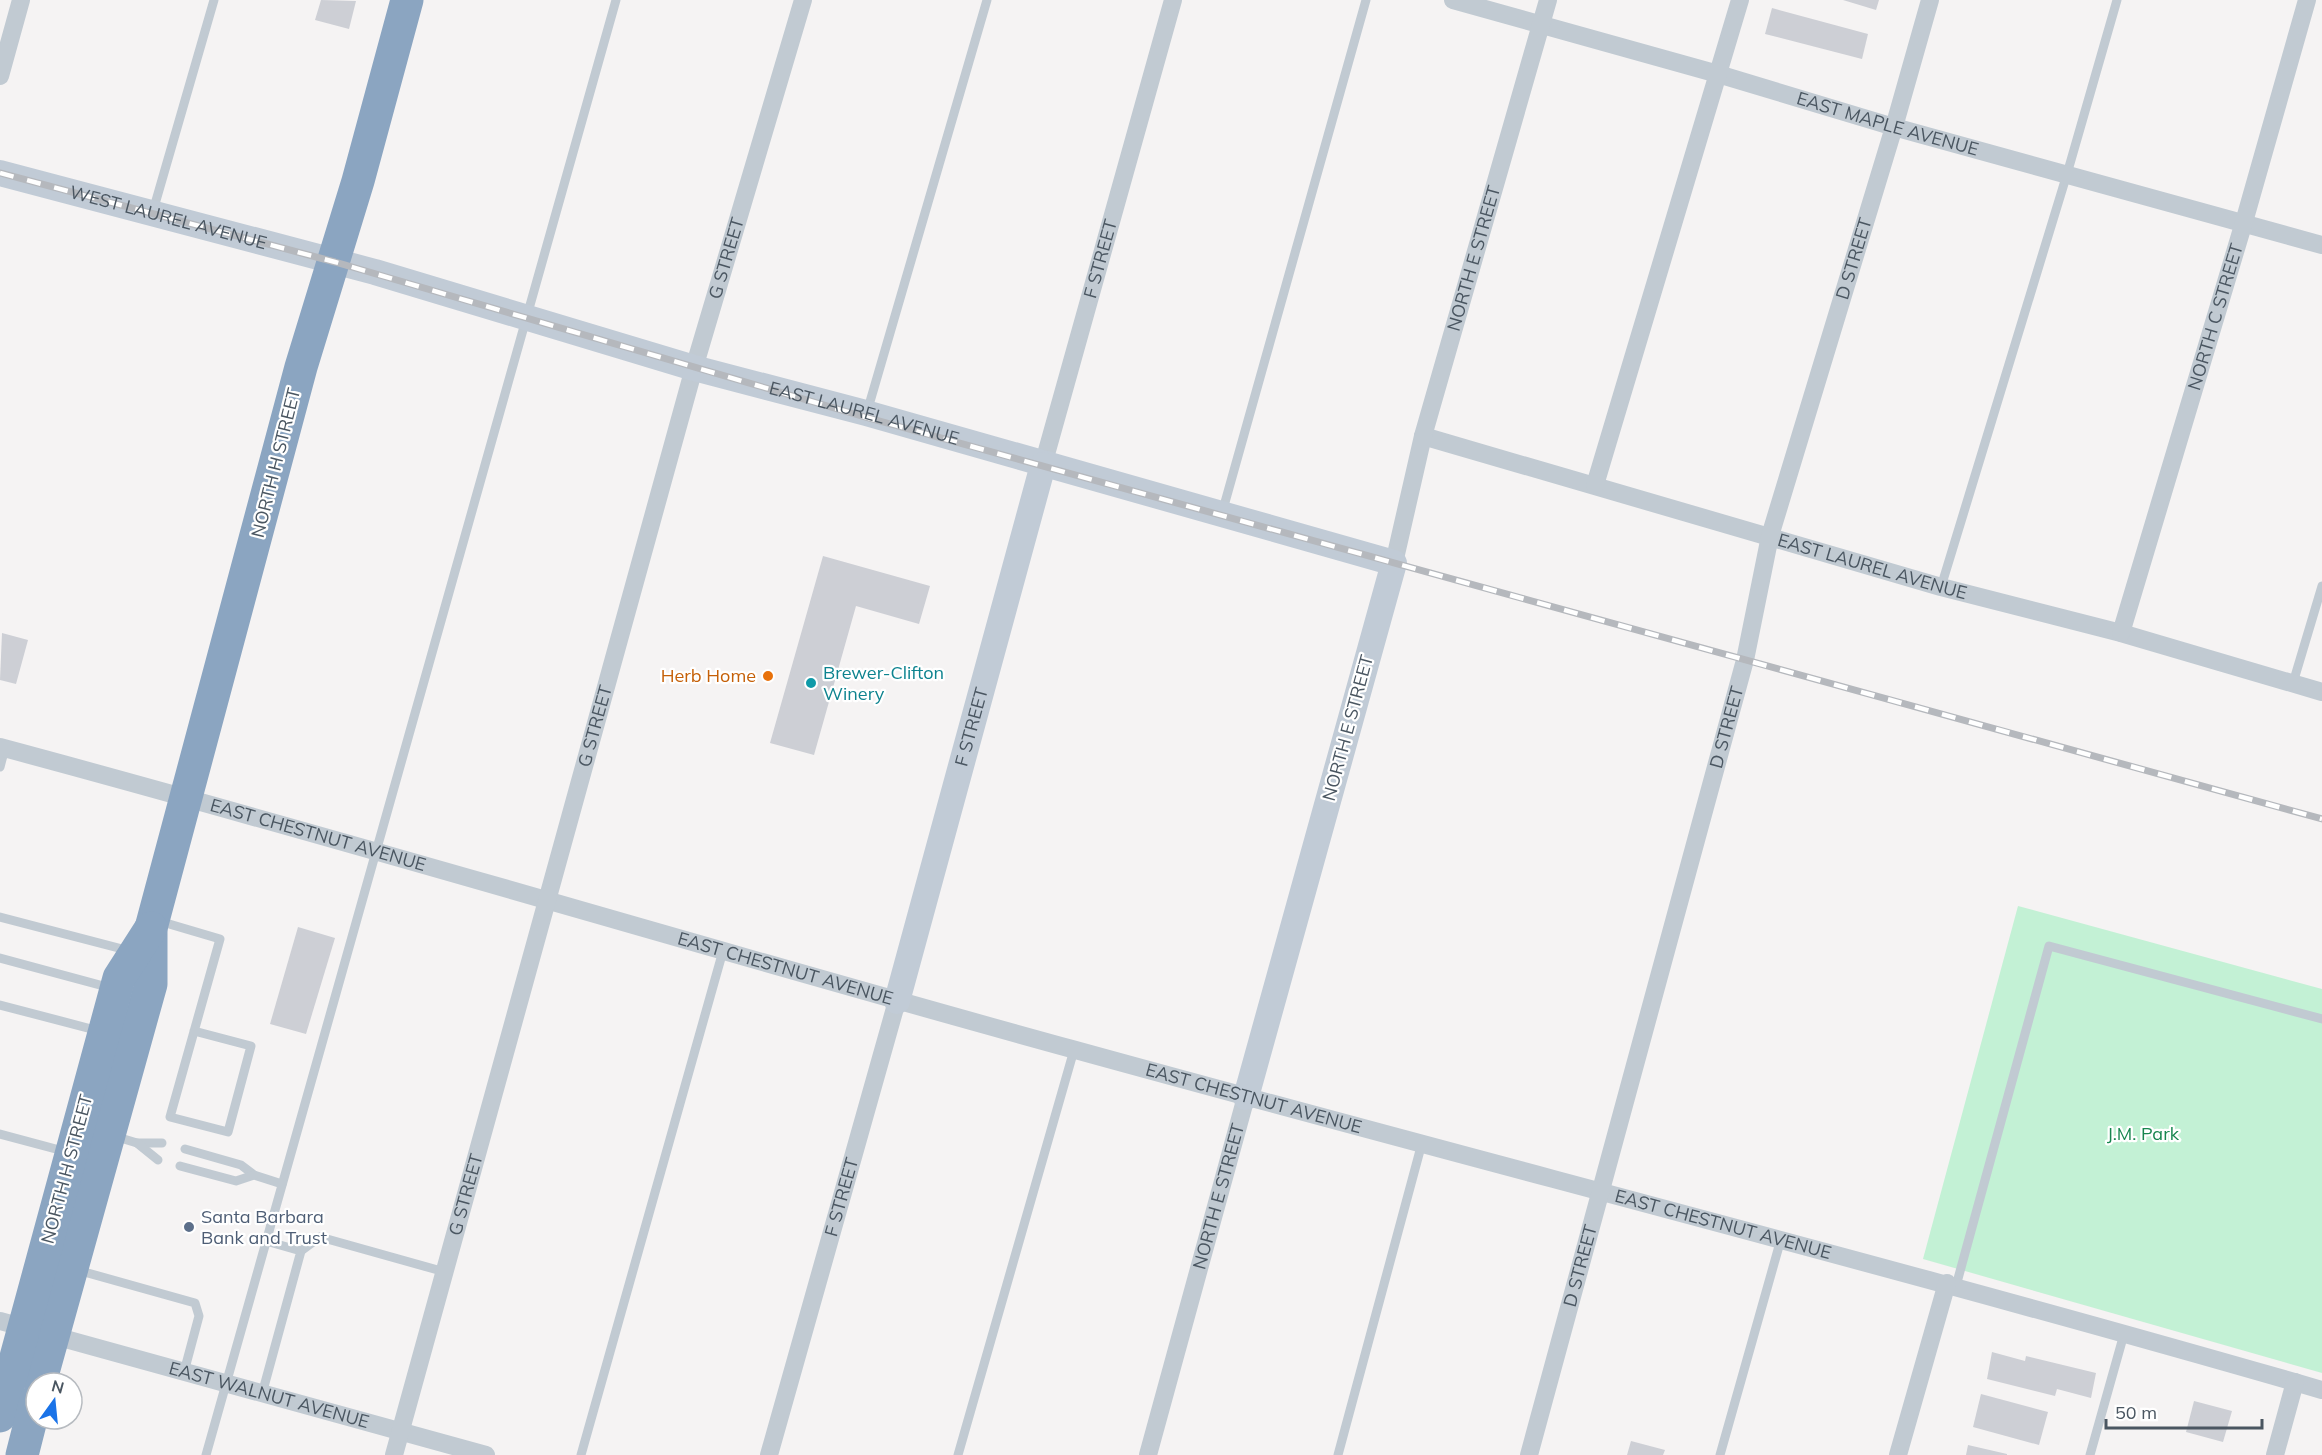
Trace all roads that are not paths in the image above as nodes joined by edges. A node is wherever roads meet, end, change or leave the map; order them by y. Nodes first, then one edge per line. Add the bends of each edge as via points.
1 (21, 0) edge
2 (214, 0) edge
3 (407, 0) edge
4 (616, 0) edge
5 (803, 0) edge
6 (987, 0) edge
7 (1173, 0) edge
8 (1366, 0) edge
9 (1453, 0) edge
10 (1548, 0) edge
11 (1740, 0) edge
12 (1930, 0) edge
13 (2117, 0) edge
14 (2307, 0) edge
15 (1541, 24) junction
16 (1718, 74) junction
17 (0, 76) edge
18 (1894, 127) junction
19 (0, 173) edge
20 (2067, 174) junction
21 (152, 213) junction
22 (2244, 222) junction
23 (2322, 245) edge
24 (335, 262) junction
25 (529, 316) junction
26 (694, 368) junction
27 (866, 415) junction
28 (1423, 436) junction
29 (1043, 465) junction
30 (1595, 485) junction
31 (1222, 515) junction
32 (1770, 536) junction
33 (1394, 563) junction
34 (2322, 586) edge
35 (1941, 587) junction
36 (2121, 633) junction
37 (2293, 683) junction
38 (2322, 692) edge
39 (3, 747) edge
40 (0, 767) edge
41 (187, 796) junction
42 (377, 850) junction
43 (547, 900) junction
44 (0, 917) edge
45 (147, 933) junction
46 (723, 951) junction
47 (0, 958) edge
48 (116, 989) junction
49 (897, 1001) junction
50 (0, 1005) edge
51 (2322, 1019) edge
52 (194, 1031) junction
53 (105, 1032) junction
54 (1074, 1050) junction
55 (1246, 1097) junction
56 (0, 1134) edge
57 (123, 1139) junction
58 (162, 1143) dead end
59 (1422, 1143) junction
60 (185, 1149) dead end
61 (71, 1154) junction
62 (158, 1160) dead end
63 (180, 1166) dead end
64 (254, 1175) junction
65 (282, 1184) junction
66 (1600, 1190) junction
67 (1781, 1239) junction
68 (266, 1241) junction
69 (301, 1251) junction
70 (72, 1268) junction
71 (445, 1272) junction
72 (1951, 1284) junction
73 (26, 1328) edge
74 (2124, 1334) junction
75 (37, 1371) edge
76 (184, 1372) junction
77 (2295, 1382) junction
78 (226, 1384) junction
79 (2322, 1390) edge
80 (262, 1394) junction
81 (0, 1416) edge
82 (28, 1431) edge
83 (401, 1432) junction
84 (22, 1455) edge
85 (206, 1455) edge
86 (394, 1455) edge
87 (486, 1455) edge
88 (581, 1455) edge
89 (769, 1455) edge
90 (958, 1455) edge
91 (1148, 1455) edge
92 (1338, 1455) edge
93 (1529, 1455) edge
94 (1720, 1455) edge
95 (1899, 1455) edge
96 (2090, 1455) edge
97 (2275, 1455) edge

1 - 17 street
2 - 21 lane
3 - 24 highway, NORTH H STREET
4 - 25 lane
5 - 26 street, G STREET
6 - 27 lane
7 - 29 street, F STREET
8 - 31 lane
9 - 15 street, EAST MAPLE AVENUE
10 - 15 street, NORTH E STREET
11 - 16 street
12 - 18 street, D STREET
13 - 20 lane
14 - 22 street, NORTH C STREET
15 - 16 street, EAST MAPLE AVENUE
15 - 28 street, NORTH E STREET
16 - 18 street, EAST MAPLE AVENUE
16 - 30 street
18 - 20 street, EAST MAPLE AVENUE
18 - 32 street, D STREET
19 - 21 street, WEST LAUREL AVENUE
20 - 22 street, EAST MAPLE AVENUE
20 - 35 lane
21 - 24 street, WEST LAUREL AVENUE
22 - 23 street, EAST MAPLE AVENUE
22 - 36 street, NORTH C STREET
24 - 25 street, EAST LAUREL AVENUE
24 - 41 highway, NORTH H STREET via 301,367
25 - 26 street, EAST LAUREL AVENUE
25 - 42 lane
26 - 27 street, EAST LAUREL AVENUE
26 - 43 street, G STREET
27 - 29 street, EAST LAUREL AVENUE
28 - 30 street, EAST LAUREL AVENUE
28 - 33 street, NORTH E STREET
29 - 31 street, EAST LAUREL AVENUE
29 - 49 street, F STREET
30 - 32 street, EAST LAUREL AVENUE
31 - 33 street, EAST LAUREL AVENUE
32 - 35 street, EAST LAUREL AVENUE
32 - 66 street, D STREET via 1745,660
33 - 55 street, NORTH E STREET
34 - 37 lane
35 - 36 street, EAST LAUREL AVENUE
36 - 37 street, EAST LAUREL AVENUE
37 - 38 street, EAST LAUREL AVENUE
39 - 40 lane
39 - 41 street, EAST CHESTNUT AVENUE
41 - 42 street, EAST CHESTNUT AVENUE
41 - 45 highway, NORTH H STREET
42 - 43 street, EAST CHESTNUT AVENUE
42 - 65 lane
43 - 46 street, EAST CHESTNUT AVENUE
43 - 71 street, G STREET
44 - 45 lane
45 - 48 highway, NORTH H STREET
45 - 52 lane via 220,939
45 - 57 highway, NORTH H STREET via 151,984
46 - 49 street, EAST CHESTNUT AVENUE
46 - 88 lane
47 - 48 lane
48 - 53 highway, NORTH H STREET
49 - 54 street, EAST CHESTNUT AVENUE
49 - 89 street, F STREET
50 - 53 lane
51 - 72 lane via 2049,946
52 - 52 lane via 170,1117 228,1132 250,1046
53 - 61 highway, NORTH H STREET
54 - 55 street, EAST CHESTNUT AVENUE
54 - 90 lane
55 - 59 street, EAST CHESTNUT AVENUE
55 - 91 street, NORTH E STREET
56 - 61 lane
57 - 58 lane
57 - 62 lane
57 - 70 highway, NORTH H STREET
59 - 66 street, EAST CHESTNUT AVENUE
59 - 92 lane
60 - 64 lane via 241,1165
61 - 73 highway, NORTH H STREET
63 - 64 lane via 236,1181
64 - 65 lane
65 - 68 lane
66 - 67 street, EAST CHESTNUT AVENUE
66 - 93 street, D STREET
67 - 72 street, EAST CHESTNUT AVENUE
67 - 94 lane
68 - 69 lane
68 - 78 lane
69 - 71 lane via 320,1237
69 - 80 lane
70 - 73 highway, NORTH H STREET
70 - 76 lane via 195,1303 200,1316
71 - 83 street, G STREET
72 - 74 street, EAST CHESTNUT AVENUE
72 - 95 street
73 - 75 highway, NORTH H STREET
73 - 76 street, EAST WALNUT AVENUE
73 - 81 highway, NORTH H STREET
74 - 77 street, EAST CHESTNUT AVENUE
74 - 96 lane
76 - 78 street, EAST WALNUT AVENUE
77 - 79 street, EAST CHESTNUT AVENUE
77 - 97 street
78 - 80 street, EAST WALNUT AVENUE
78 - 85 lane
80 - 83 street, EAST WALNUT AVENUE
82 - 84 highway
83 - 86 street, G STREET
83 - 87 street, EAST WALNUT AVENUE

